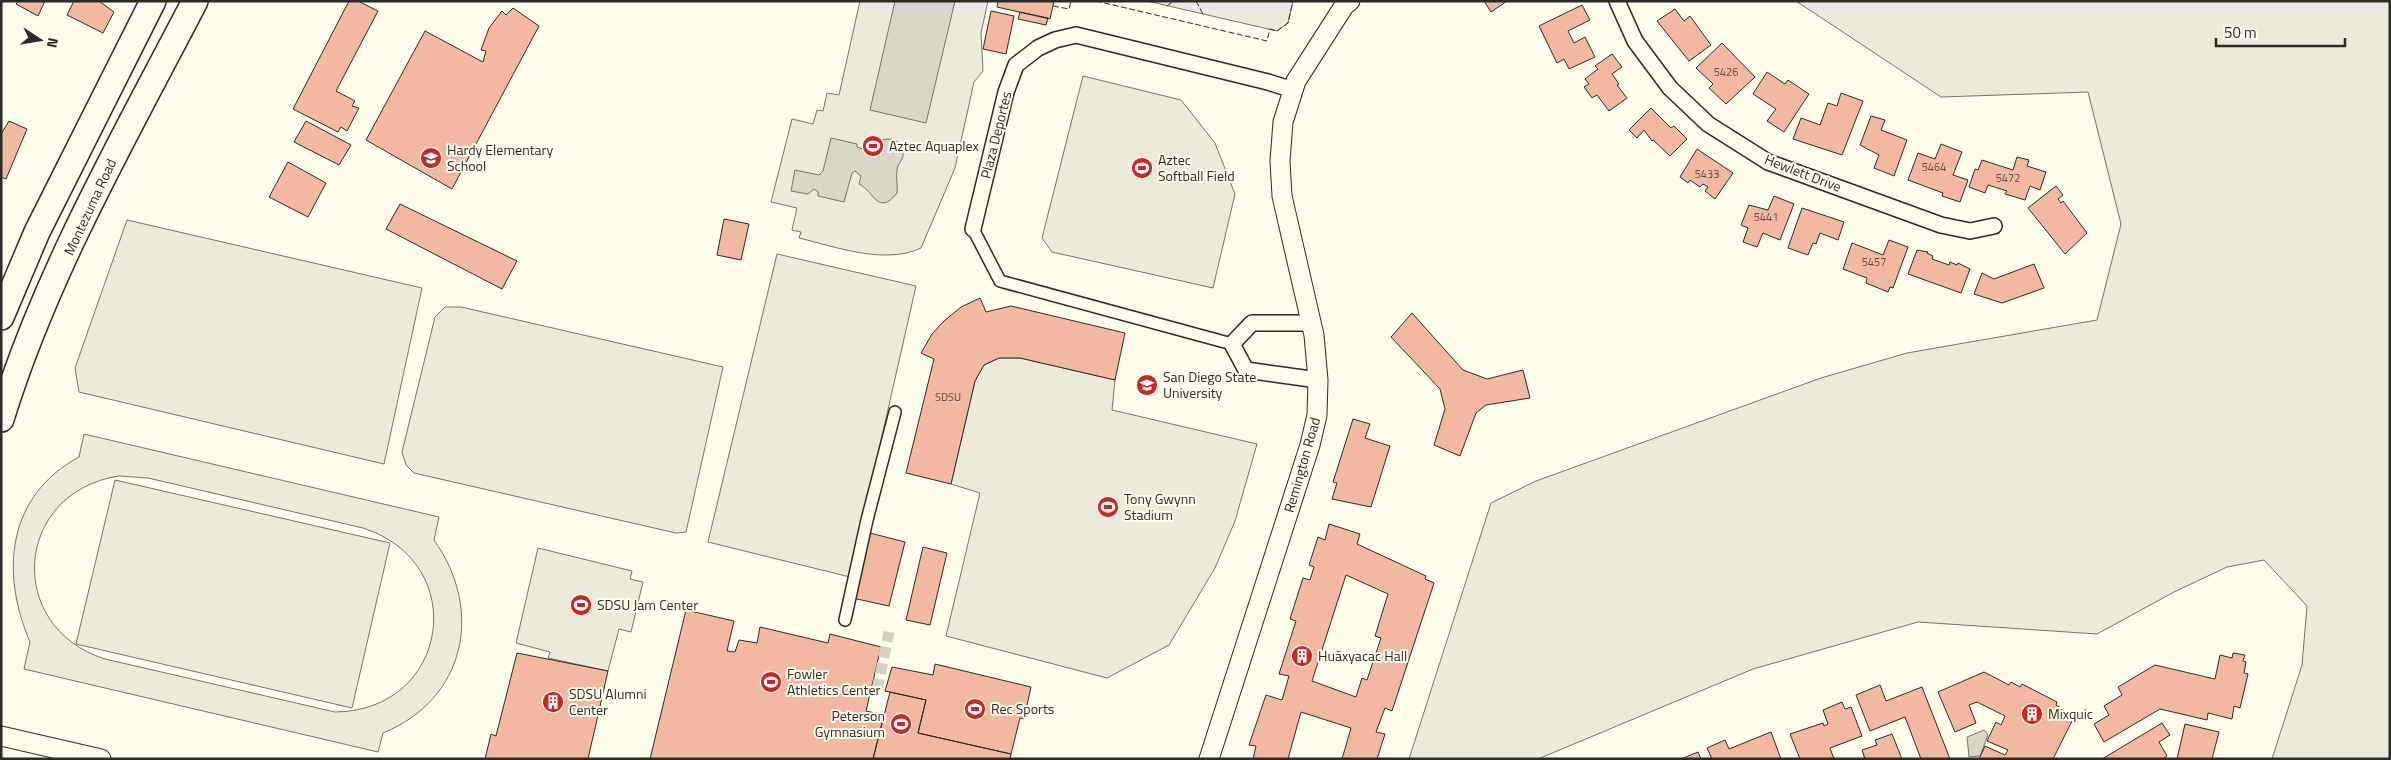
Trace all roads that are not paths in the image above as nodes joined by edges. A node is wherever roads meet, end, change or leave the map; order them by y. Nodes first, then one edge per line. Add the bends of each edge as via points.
1 (154, 1) edge
2 (195, 1) edge
3 (1350, 1) edge
4 (1617, 1) edge
5 (1293, 90) junction
6 (1994, 226) dead end
7 (973, 229) joint
8 (1, 317) edge
9 (1312, 323) junction
10 (1232, 344) junction
11 (1318, 380) junction
12 (895, 412) dead end
13 (1, 419) edge
14 (845, 620) dead end
15 (1, 736) edge
16 (101, 759) edge
17 (1209, 759) edge

1 - 8 main road via 37,232
2 - 13 main road, Montezuma Road via 95,193 44,304
3 - 5 street, Remington Road
4 - 6 street, Hewlett Drive via 1636,41 1670,88 1708,124 1768,162 1941,225 1970,231
5 - 7 street, Plaza Deportes via 1076,35 1055,40 1038,48 1016,66 1006,92
5 - 9 street, Remington Road via 1283,122 1282,196
7 - 10 street, Plaza Deportes via 1000,281
9 - 10 street via 1252,323
9 - 11 street, Remington Road
10 - 11 street via 1246,370
11 - 17 street, Remington Road via 1317,417 1310,445
12 - 14 street
15 - 16 street

